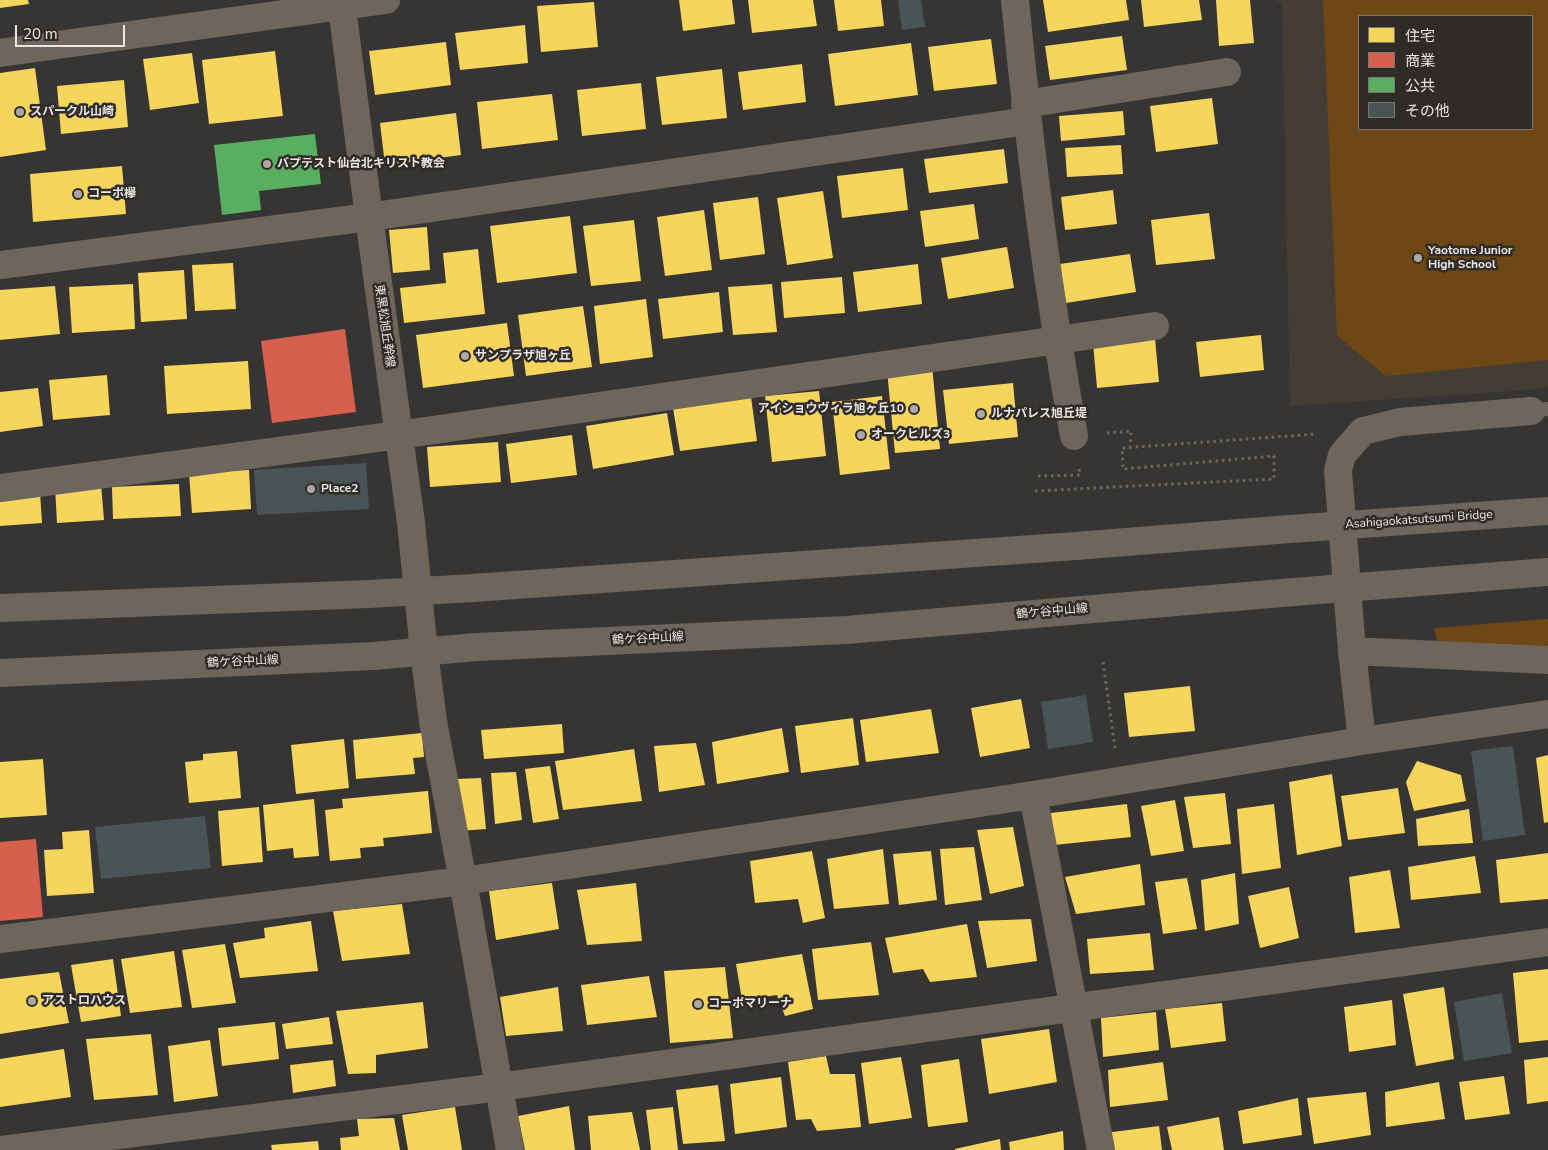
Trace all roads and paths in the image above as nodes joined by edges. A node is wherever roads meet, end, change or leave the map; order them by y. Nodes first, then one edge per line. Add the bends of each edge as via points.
1 (386, 0) edge
2 (1015, 0) edge
3 (342, 3) edge
4 (0, 53) edge
5 (1227, 72) dead end
6 (1026, 113) junction
7 (369, 217) junction
8 (0, 265) edge
9 (1154, 326) dead end
10 (1057, 339) junction
11 (1539, 410) edge
12 (1365, 431) junction
13 (1105, 433) dead end
14 (399, 435) junction
15 (1074, 436) dead end
16 (1130, 447) junction
17 (1070, 475) dead end
18 (1038, 476) dead end
19 (0, 488) edge
20 (1035, 491) dead end
21 (1548, 511) edge
22 (1548, 572) edge
23 (418, 590) junction
24 (0, 608) edge
25 (1352, 651) junction
26 (424, 652) junction
27 (1548, 660) edge
28 (1103, 662) dead end
29 (0, 673) edge
30 (1548, 714) edge
31 (1362, 741) junction
32 (1120, 780) junction
33 (1033, 795) junction
34 (463, 881) junction
35 (0, 939) edge
36 (1548, 942) edge
37 (1074, 1008) junction
38 (499, 1087) junction
39 (0, 1150) edge
40 (510, 1150) edge
41 (1101, 1150) edge

1 - 3 street
2 - 6 street
3 - 4 street
3 - 7 street, 東黒松旭丘幹線
5 - 6 street
6 - 7 street
6 - 10 street
7 - 8 street
7 - 14 street, 東黒松旭丘幹線
9 - 10 street
10 - 14 street
10 - 15 street
11 - 12 street via 1400,422
12 - 16 path
12 - 25 street via 1342,455 1338,470
13 - 16 path via 1131,431
14 - 19 street
14 - 23 street, 東黒松旭丘幹線
16 - 20 path via 1122,448 1123,469 1274,456 1274,479
17 - 18 path
21 - 23 street, Asahigaokatsutsumi Bridge, bridge
22 - 26 street, 鶴ケ谷中山線, bridge via 846,630
23 - 24 street, Asahigaokatsutsumi Bridge
23 - 26 street, 東黒松旭丘幹線
25 - 27 street
25 - 31 street
26 - 29 street, 鶴ケ谷中山線
26 - 34 street, 東黒松旭丘幹線 via 433,721
28 - 32 path
30 - 31 street
31 - 32 street
32 - 33 street
33 - 34 street
33 - 37 street
34 - 35 street
34 - 38 street, 東黒松旭丘幹線
36 - 37 street
37 - 38 street
37 - 41 street
38 - 39 street
38 - 40 street, 東黒松旭丘幹線

